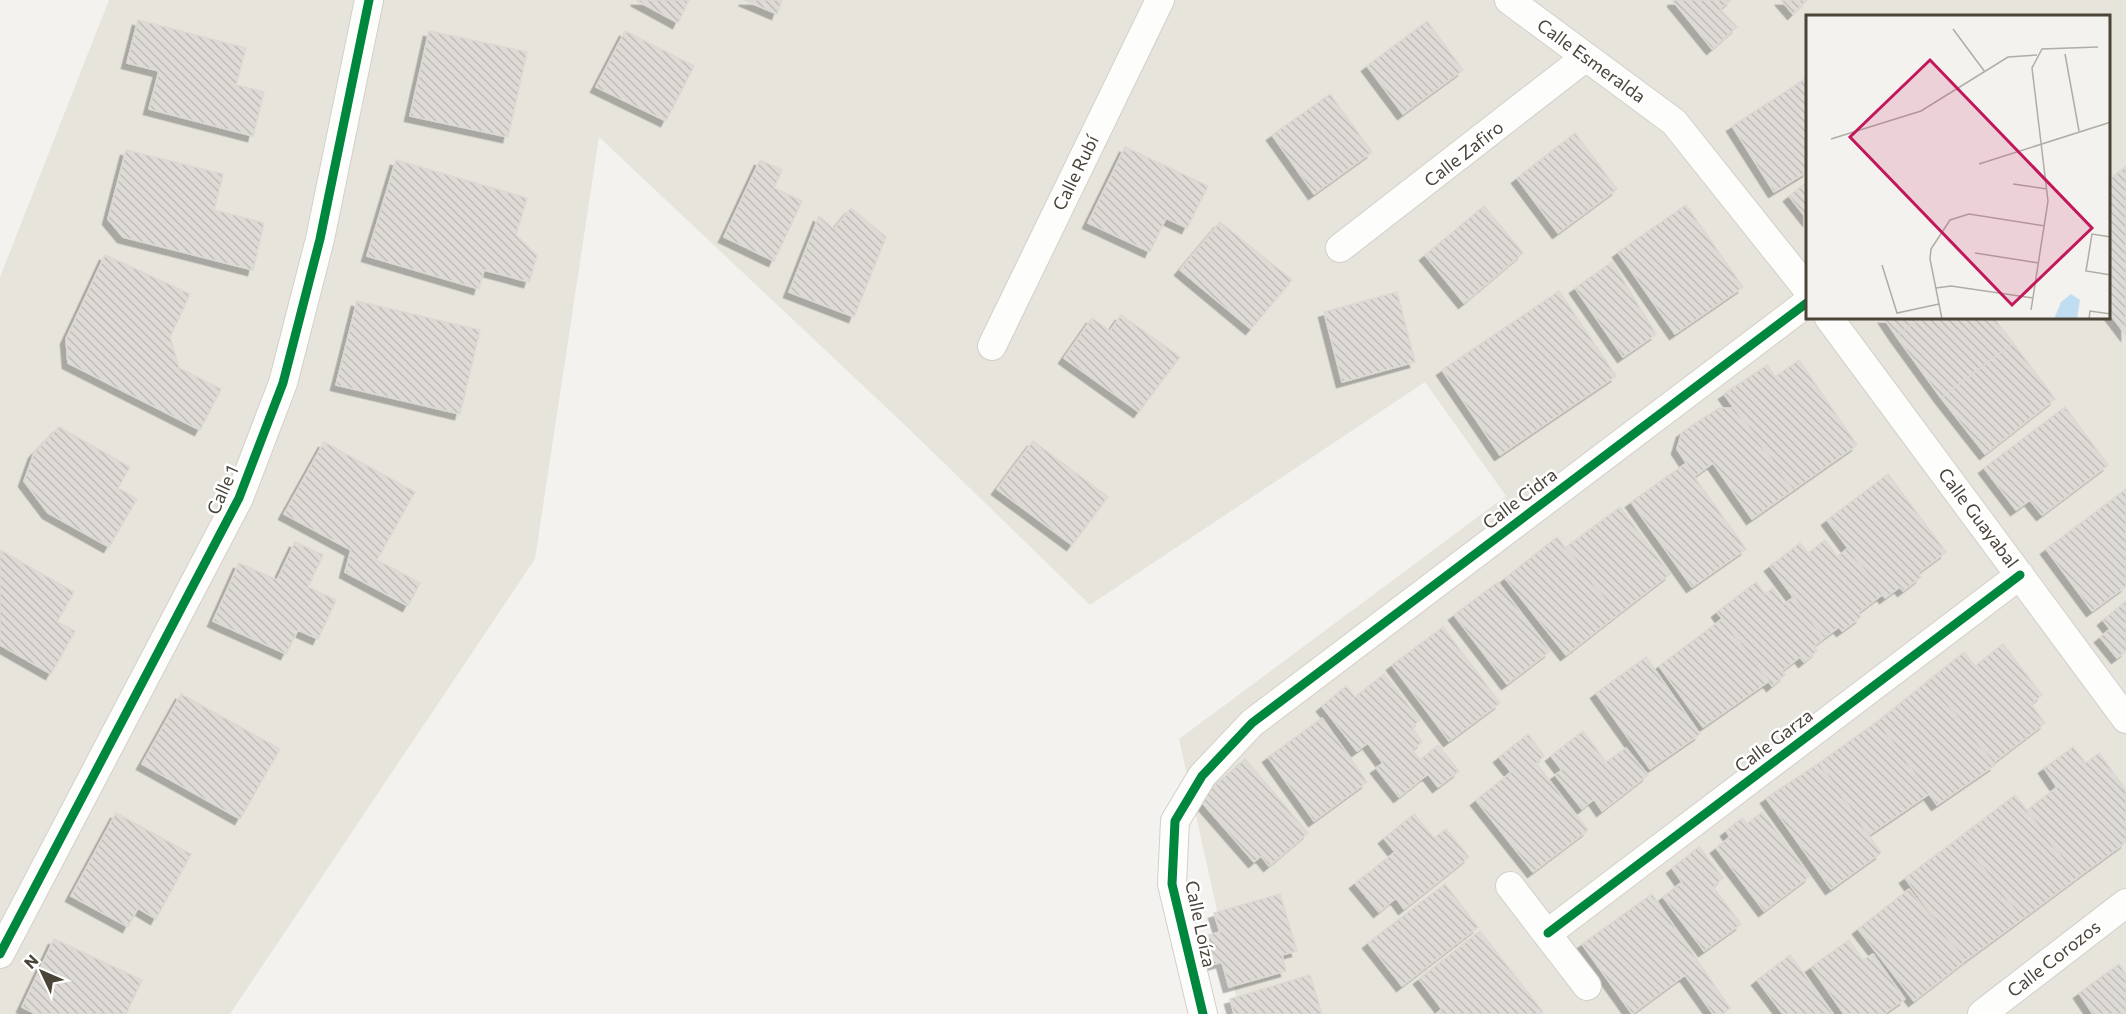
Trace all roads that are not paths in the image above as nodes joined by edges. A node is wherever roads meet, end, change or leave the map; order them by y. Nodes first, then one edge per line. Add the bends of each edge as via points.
1 (369, 0) edge
2 (1160, 0) edge
3 (1509, 0) edge
4 (1586, 57) junction
5 (1340, 249) dead end
6 (1806, 287) edge
7 (1806, 304) edge
8 (1830, 320) edge
9 (992, 346) dead end
10 (2020, 575) junction
11 (2126, 719) edge
12 (1252, 723) joint
13 (1510, 886) dead end
14 (2126, 903) edge
15 (1548, 933) junction
16 (0, 954) edge
17 (1587, 986) dead end
18 (1203, 1014) edge
19 (1982, 1014) edge

1 - 16 street, Calle 1 via 320,239 283,383 239,498
2 - 9 street, Calle Rubí
3 - 4 street, Calle Esmeralda
4 - 5 street, Calle Zafiro
4 - 6 street, Calle Esmeralda via 1674,122
7 - 12 street, Calle Cidra
8 - 10 street, Calle Guayabal
10 - 11 street, Calle Guayabal
10 - 15 street, Calle Garza
12 - 18 street, Calle Loíza via 1202,776 1175,821 1172,884
13 - 15 street
14 - 19 street, Calle Corozos
15 - 17 street

